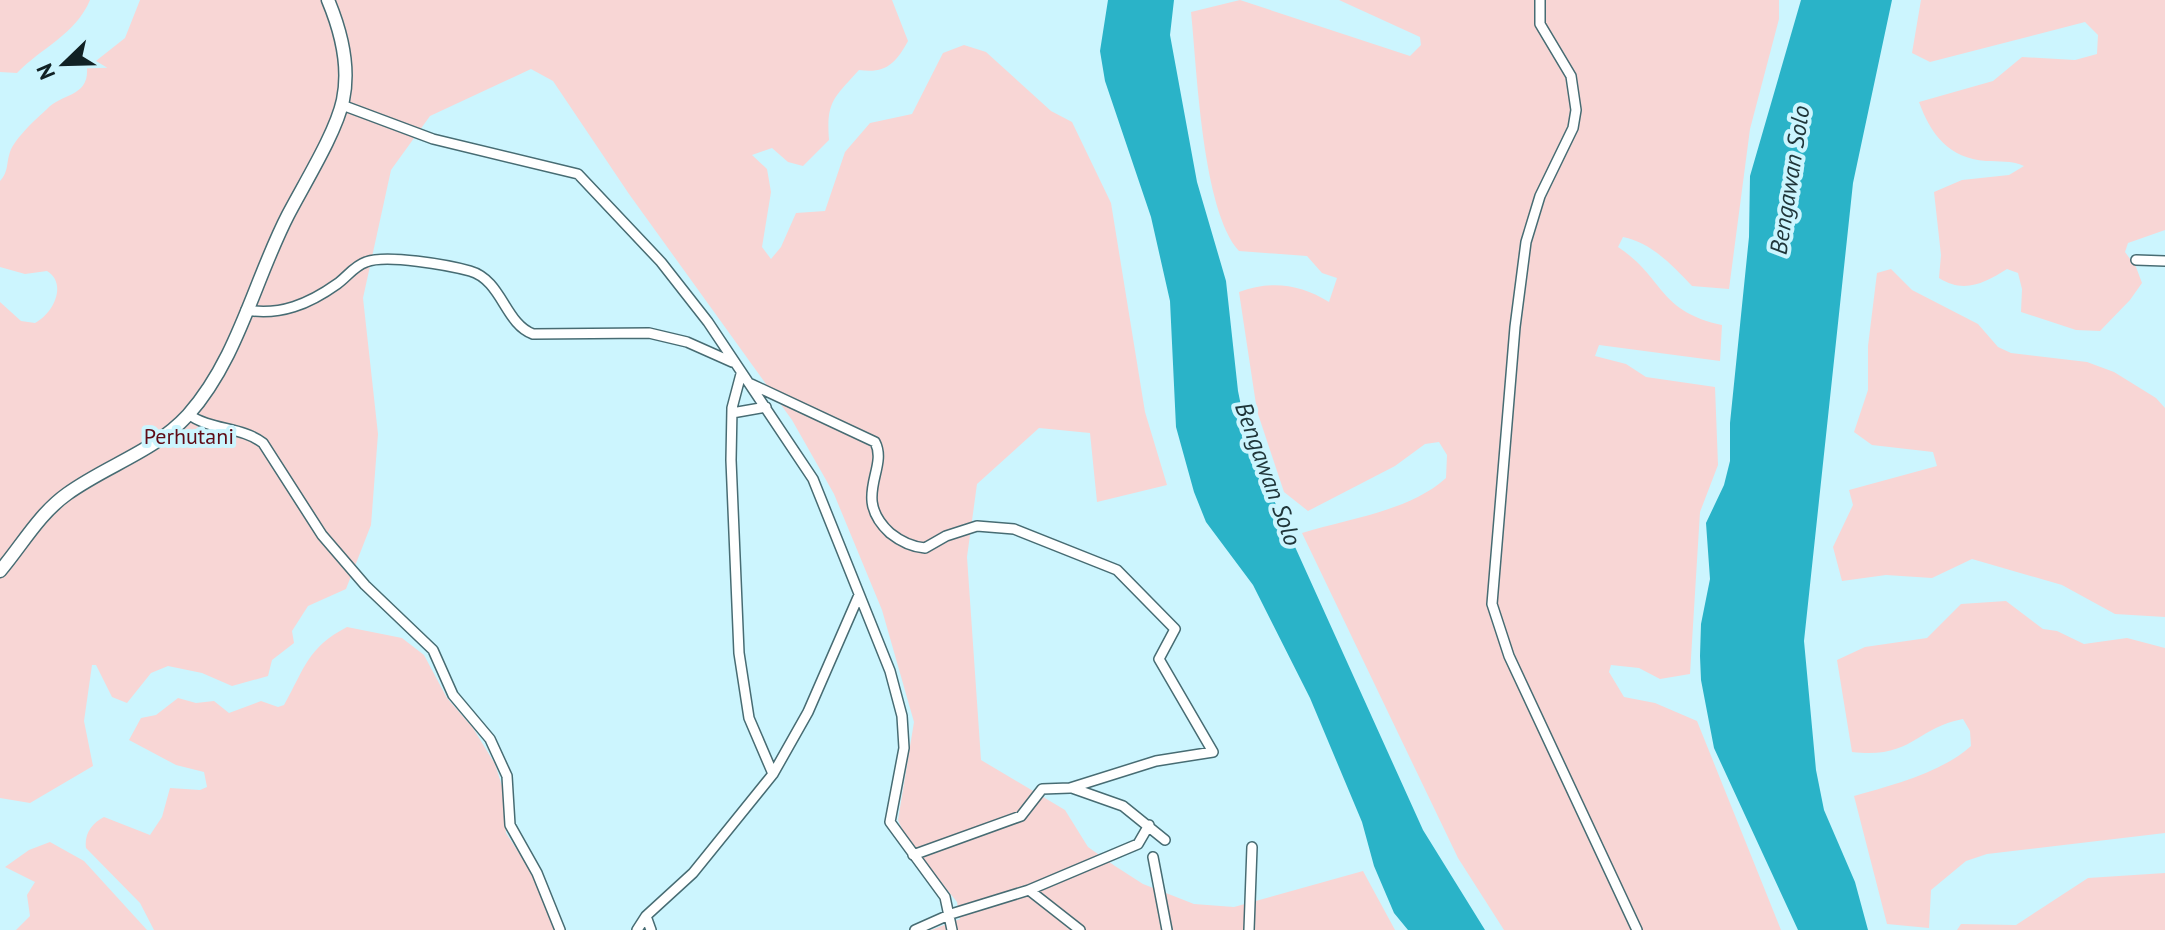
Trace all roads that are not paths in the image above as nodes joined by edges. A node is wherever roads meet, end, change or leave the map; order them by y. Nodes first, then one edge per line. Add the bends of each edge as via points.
1 (328, 0) edge
2 (1528, 0) edge
3 (1539, 3) edge
4 (342, 105) junction
5 (2136, 260) dead end
6 (2165, 261) edge
7 (246, 310) junction
8 (734, 362) junction
9 (741, 374) junction
10 (749, 383) junction
11 (766, 407) junction
12 (732, 413) junction
13 (188, 414) junction
14 (0, 571) edge
15 (859, 595) junction
16 (773, 774) junction
17 (1070, 788) junction
18 (1149, 825) junction
19 (1165, 840) dead end
20 (1252, 847) dead end
21 (913, 855) junction
22 (1153, 857) dead end
23 (1029, 890) junction
24 (951, 914) junction
25 (646, 916) junction
26 (560, 930) edge
27 (637, 930) edge
28 (651, 930) edge
29 (915, 930) edge
30 (952, 930) edge
31 (1080, 930) edge
32 (1167, 930) edge
33 (1249, 930) edge
34 (1637, 930) edge

1 - 4 street via 344,56
2 - 3 street
3 - 34 street via 1548,43 1571,76 1576,110 1527,236 1492,604 1509,656
4 - 7 street
4 - 8 street via 433,139 578,174 668,271
5 - 6 street
7 - 8 street via 290,309 368,261 387,259 478,274 522,329 533,334 649,333
7 - 13 street via 228,354
8 - 9 street
9 - 10 street
9 - 12 street
10 - 11 street
10 - 17 street via 875,442 871,501 883,525 898,539 921,548 977,526 1014,529 1117,570 1174,627 1159,659 1213,752 1156,761
11 - 12 street
11 - 15 street via 813,479
12 - 16 street via 739,653 749,718
13 - 14 street via 151,447 58,500
13 - 26 street via 263,443 322,535 433,650 453,695 503,762 510,825
15 - 16 street via 808,712
15 - 21 street via 898,694 904,748 890,822
16 - 25 street via 693,873
17 - 18 street via 1110,800
17 - 21 street via 1040,790 1021,816
18 - 19 street
18 - 23 street via 1138,844
20 - 33 street
21 - 24 street via 943,893
22 - 32 street
23 - 24 street
23 - 31 street
24 - 29 street
24 - 30 street
25 - 27 street
25 - 28 street

